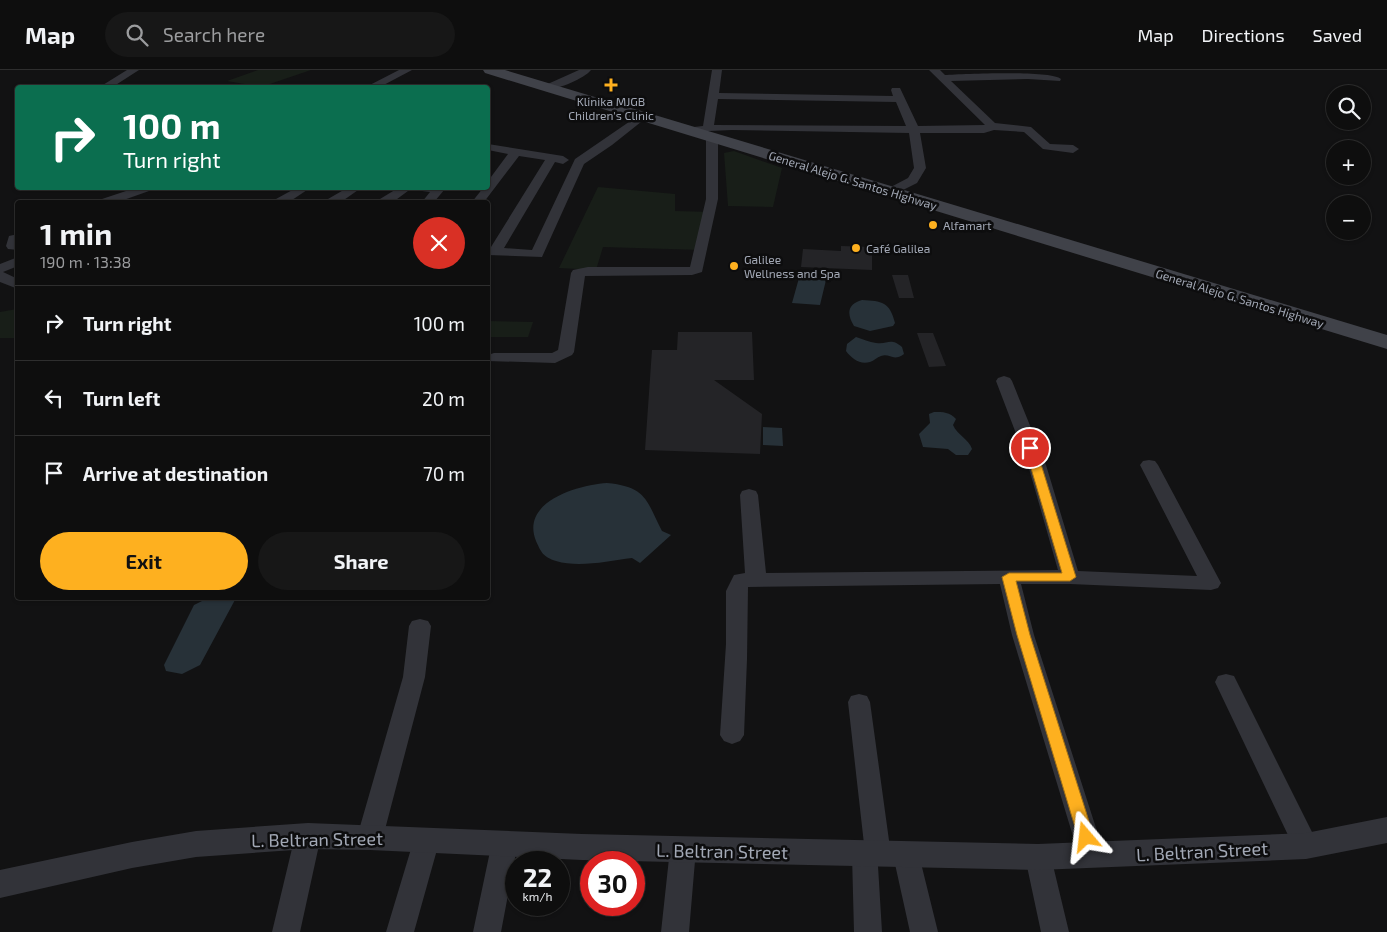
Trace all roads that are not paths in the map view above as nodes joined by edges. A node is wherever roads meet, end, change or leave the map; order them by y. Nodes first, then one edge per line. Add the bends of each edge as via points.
1 (134, 70) edge
2 (407, 70) edge
3 (490, 70) edge
4 (586, 70) edge
5 (718, 70) edge
6 (939, 74) edge
7 (1056, 79) dead end
8 (108, 85) edge
9 (375, 85) edge
10 (546, 87) junction
11 (713, 96) junction
12 (642, 116) junction
13 (992, 126) junction
14 (914, 130) junction
15 (710, 132) junction
16 (490, 147) edge
17 (1073, 149) dead end
18 (516, 152) junction
19 (552, 158) junction
20 (579, 162) junction
21 (490, 186) edge
22 (140, 190) edge
23 (301, 190) edge
24 (352, 190) edge
25 (403, 190) edge
26 (487, 190) edge
27 (891, 192) junction
28 (112, 200) edge
29 (284, 200) edge
30 (336, 200) edge
31 (388, 200) edge
32 (480, 200) edge
33 (491, 251) edge
34 (15, 262) edge
35 (0, 269) edge
36 (1387, 342) edge
37 (494, 358) dead end
38 (1004, 381) dead end
39 (1149, 466) dead end
40 (749, 495) dead end
41 (1009, 577) junction
42 (1070, 577) junction
43 (756, 580) junction
44 (420, 626) dead end
45 (1226, 682) dead end
46 (859, 702) dead end
47 (732, 735) dead end
48 (1387, 830) edge
49 (308, 836) junction
50 (370, 836) junction
51 (427, 839) junction
52 (505, 842) junction
53 (1306, 846) junction
54 (683, 850) junction
55 (883, 855) junction
56 (1092, 856) junction
57 (1038, 857) junction
58 (0, 884) edge
59 (286, 932) edge
60 (400, 932) edge
61 (487, 932) edge
62 (675, 932) edge
63 (868, 932) edge
64 (924, 932) edge
65 (1055, 932) edge

1 - 8 street
2 - 9 street
3 - 10 main road, General Alejo G. Santos Highway
4 - 10 street
5 - 11 street
6 - 7 street
6 - 13 street
10 - 12 main road, General Alejo G. Santos Highway
11 - 14 street via 898,95
11 - 15 street
12 - 15 main road, General Alejo G. Santos Highway via 689,130
12 - 20 street
13 - 14 street via 984,130
13 - 17 street via 1027,129 1047,147
14 - 15 street via 816,127
14 - 27 street via 920,168 912,180
15 - 27 main road, General Alejo G. Santos Highway
15 - 37 street via 712,199 697,269 578,273 566,352 555,358
16 - 18 street
18 - 19 street
18 - 21 street
19 - 20 street
19 - 33 street
20 - 33 street via 537,254
22 - 28 street
23 - 29 street
24 - 30 street
25 - 31 street
26 - 32 street
27 - 36 main road, General Alejo G. Santos Highway
34 - 35 street
38 - 42 street via 1037,465
39 - 42 street via 1211,583
40 - 43 street
41 - 42 street
41 - 43 street
41 - 56 street via 1023,635
43 - 47 street via 741,580 737,591
44 - 50 street via 414,677
45 - 53 street
46 - 55 street
48 - 53 street, L. Beltran Street
49 - 50 street, L. Beltran Street
49 - 58 street, L. Beltran Street via 196,844
49 - 59 street
50 - 51 street, L. Beltran Street
51 - 52 street, L. Beltran Street
51 - 60 street
52 - 54 street, L. Beltran Street
52 - 61 street
53 - 56 street, L. Beltran Street
54 - 55 street, L. Beltran Street
54 - 62 street
55 - 57 street, L. Beltran Street
55 - 63 street
55 - 64 street
56 - 57 street, L. Beltran Street
57 - 65 street

